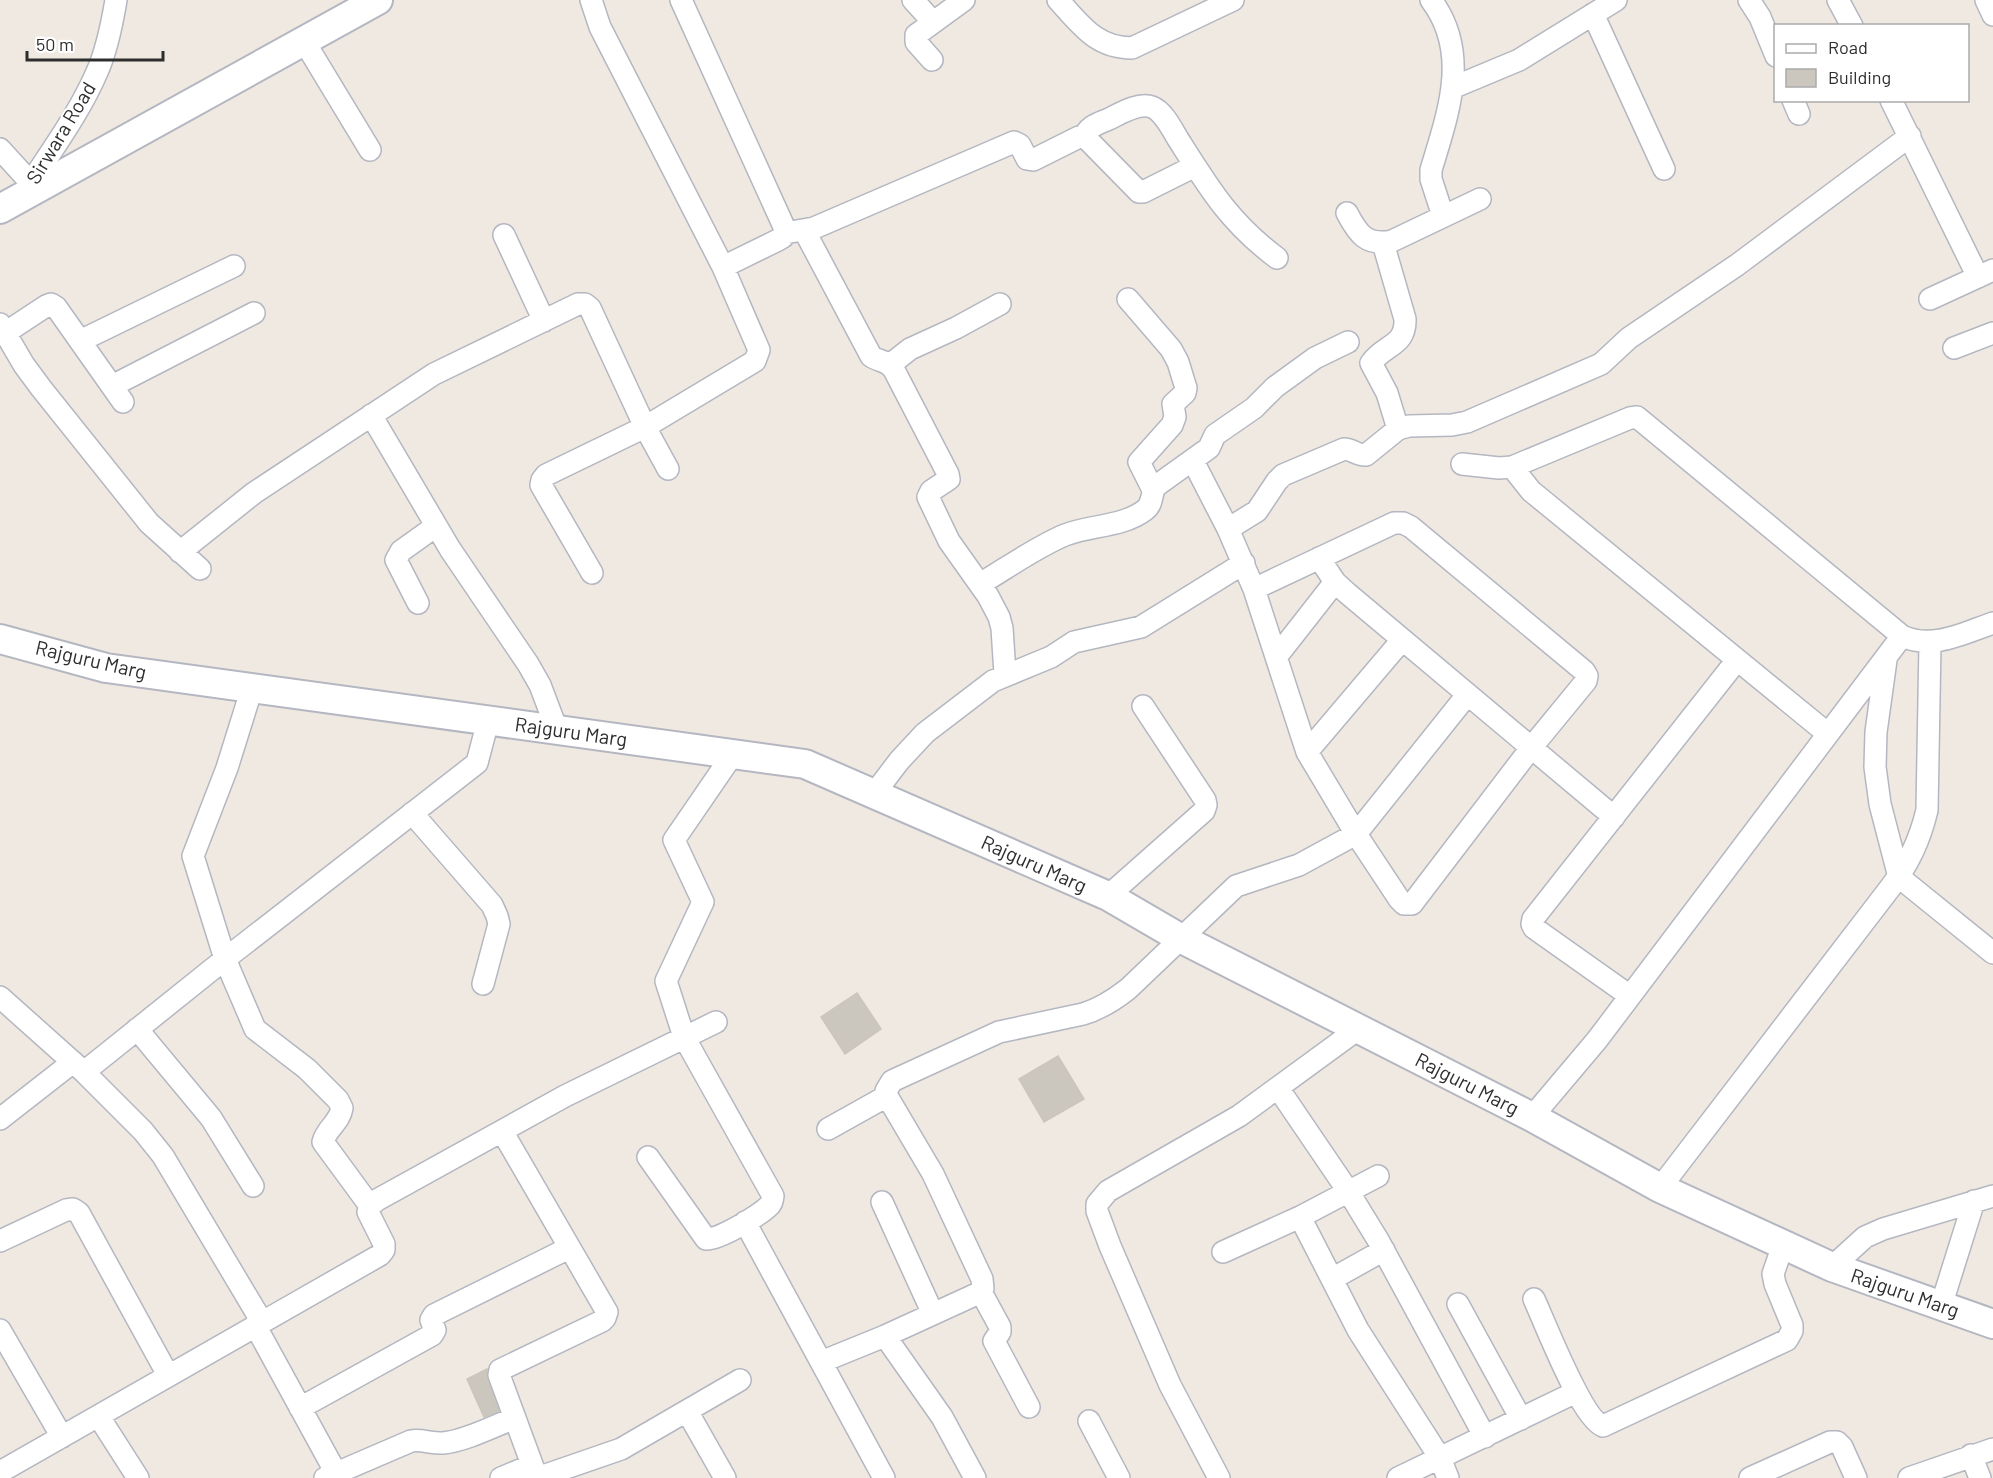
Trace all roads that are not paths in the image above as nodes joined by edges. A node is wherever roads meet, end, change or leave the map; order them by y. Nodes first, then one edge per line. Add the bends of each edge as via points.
1 (116, 0) edge
2 (378, 0) edge
3 (591, 0) edge
4 (681, 0) edge
5 (913, 0) edge
6 (964, 0) edge
7 (1058, 0) edge
8 (1233, 0) edge
9 (1431, 0) edge
10 (1616, 0) edge
11 (1749, 0) edge
12 (1838, 0) edge
13 (1986, 0) edge
14 (1593, 14) junction
15 (1993, 15) edge
16 (933, 22) junction
17 (1851, 24) edge
18 (304, 41) junction
19 (1774, 51) edge
20 (932, 60) dead end
21 (1452, 87) junction
22 (1892, 102) edge
23 (1910, 136) junction
24 (1084, 137) junction
25 (0, 149) edge
26 (370, 150) dead end
27 (1195, 166) junction
28 (1664, 169) dead end
29 (18, 196) edge
30 (1480, 199) dead end
31 (1347, 213) dead end
32 (1443, 216) junction
33 (794, 231) junction
34 (504, 235) dead end
35 (1383, 243) junction
36 (1277, 258) dead end
37 (234, 266) dead end
38 (723, 267) junction
39 (1986, 274) edge
40 (1128, 299) dead end
41 (1930, 299) dead end
42 (1000, 304) dead end
43 (254, 313) dead end
44 (544, 321) junction
45 (2, 328) edge
46 (1993, 333) edge
47 (80, 341) junction
48 (1348, 342) dead end
49 (1954, 348) dead end
50 (891, 364) junction
51 (371, 415) junction
52 (645, 427) junction
53 (1398, 429) junction
54 (1193, 461) junction
55 (1462, 464) dead end
56 (1512, 467) junction
57 (668, 469) dead end
58 (1153, 490) junction
59 (436, 526) junction
60 (1228, 529) junction
61 (180, 552) junction
62 (1319, 558) junction
63 (1244, 563) junction
64 (200, 569) dead end
65 (591, 573) dead end
66 (1335, 582) junction
67 (980, 584) junction
68 (1254, 589) junction
69 (418, 603) dead end
70 (1993, 624) edge
71 (1902, 636) junction
72 (0, 639) edge
73 (1402, 640) junction
74 (1930, 643) junction
75 (1277, 656) junction
76 (1886, 657) junction
77 (1737, 660) junction
78 (1005, 675) junction
79 (252, 688) junction
80 (1467, 695) junction
81 (1143, 706) dead end
82 (488, 721) junction
83 (557, 730) junction
84 (1828, 734) junction
85 (1531, 748) junction
86 (1307, 752) junction
87 (733, 754) junction
88 (874, 794) junction
89 (412, 813) junction
90 (1614, 817) junction
91 (1356, 834) junction
92 (1899, 878) junction
93 (1108, 896) junction
94 (1180, 938) junction
95 (1993, 953) edge
96 (225, 959) junction
97 (483, 984) dead end
98 (1630, 996) junction
99 (5, 1010) edge
100 (716, 1022) dead end
101 (137, 1029) junction
102 (1358, 1029) junction
103 (684, 1037) junction
104 (78, 1067) junction
105 (1278, 1088) junction
106 (887, 1096) junction
107 (1532, 1118) junction
108 (0, 1119) edge
109 (828, 1129) dead end
110 (502, 1131) junction
111 (648, 1157) dead end
112 (1378, 1176) dead end
113 (253, 1186) dead end
114 (1660, 1188) junction
115 (1348, 1191) junction
116 (1984, 1198) edge
117 (882, 1202) dead end
118 (370, 1206) junction
119 (1300, 1217) junction
120 (744, 1222) junction
121 (0, 1241) edge
122 (1783, 1245) junction
123 (569, 1248) junction
124 (1384, 1250) junction
125 (1223, 1252) dead end
126 (1832, 1267) junction
127 (1332, 1279) junction
128 (981, 1292) junction
129 (1534, 1299) dead end
130 (1458, 1304) dead end
131 (1941, 1306) junction
132 (933, 1314) junction
133 (259, 1324) junction
134 (1993, 1324) edge
135 (0, 1330) edge
136 (885, 1336) junction
137 (821, 1362) junction
138 (168, 1376) junction
139 (740, 1380) dead end
140 (1576, 1392) junction
141 (1029, 1407) dead end
142 (300, 1408) junction
143 (687, 1411) junction
144 (99, 1417) junction
145 (515, 1418) junction
146 (1521, 1419) junction
147 (1089, 1421) dead end
148 (62, 1437) junction
149 (1485, 1437) junction
150 (1993, 1449) edge
151 (1971, 1455) junction
152 (1444, 1468) edge
153 (0, 1472) edge
154 (535, 1474) edge
155 (331, 1476) edge
156 (138, 1478) edge
157 (501, 1478) edge
158 (725, 1478) edge
159 (884, 1478) edge
160 (975, 1478) edge
161 (1119, 1478) edge
162 (1219, 1478) edge
163 (1398, 1478) edge
164 (1750, 1478) edge
165 (1856, 1478) edge
166 (1910, 1478) edge
167 (1980, 1478) edge

1 - 29 street, Sirwara Road via 93,83
2 - 18 street
3 - 38 street via 600,27
4 - 33 street via 782,220
5 - 16 street
6 - 16 street
7 - 8 street via 1100,42 1115,48 1132,48
9 - 21 street via 1449,33
10 - 14 street
11 - 19 street
12 - 17 street
13 - 15 street
14 - 21 street via 1519,60
14 - 28 street
16 - 20 street via 915,38
18 - 26 street
18 - 29 street
21 - 32 street via 1431,170
22 - 23 street
23 - 39 street
23 - 53 street via 1737,265 1629,338 1601,364 1467,422
24 - 27 street via 1139,192
24 - 27 street via 1092,126 1131,109 1149,106 1158,110
24 - 33 street via 1033,160 1027,159 1014,142 814,228
25 - 29 street
27 - 36 street via 1244,231
30 - 32 street
31 - 35 street via 1362,236
32 - 35 street
33 - 38 street
33 - 50 street via 871,356
34 - 44 street
35 - 53 street via 1406,329 1371,363 1387,393
37 - 47 street
38 - 52 street via 759,350 758,356
39 - 41 street
40 - 58 street via 1171,350 1186,388 1173,404 1172,424 1139,462
42 - 50 street via 910,349
43 - 47 street via 117,394
44 - 51 street via 434,374
44 - 52 street via 578,304 590,308
45 - 47 street via 51,304
45 - 61 street via 41,388 149,523
46 - 49 street
48 - 54 street via 1315,358 1275,387 1254,408 1215,435 1211,445
50 - 67 street via 949,477 928,497 949,541
51 - 59 street
51 - 61 street via 254,493
52 - 57 street
52 - 65 street via 542,480 541,485
53 - 60 street via 1366,455 1344,449 1283,475 1257,511
54 - 58 street
54 - 60 street
55 - 56 street
56 - 71 street via 1637,417
56 - 77 street via 1531,491
58 - 67 street via 1151,504 1138,515 1065,535
59 - 69 street via 397,555
59 - 83 street via 534,674
60 - 63 street
61 - 64 street
62 - 66 street
62 - 68 street
62 - 85 street via 1394,523 1403,523 1584,671 1586,681
63 - 68 street
63 - 78 street via 1142,627 1074,642 1051,657
66 - 73 street
66 - 75 street
67 - 78 street via 999,617
68 - 75 street
70 - 74 street
71 - 74 street
71 - 76 street
72 - 79 street, Rajguru Marg via 106,668
73 - 80 street
73 - 86 street
74 - 92 street via 1927,810 1918,843
75 - 86 street
76 - 84 street
76 - 92 street via 1875,767
77 - 84 street
77 - 90 street
78 - 88 street via 924,733
79 - 82 street, Rajguru Marg
79 - 96 street via 193,856
80 - 85 street
80 - 91 street
81 - 93 street via 1206,805 1204,811
82 - 83 street, Rajguru Marg
82 - 89 street via 477,763
83 - 87 street, Rajguru Marg
84 - 98 street
85 - 90 street
85 - 91 street via 1412,904 1399,899
86 - 91 street
87 - 88 street, Rajguru Marg via 805,765
87 - 103 street via 674,840 703,902 666,981
88 - 93 street, Rajguru Marg
89 - 96 street
89 - 97 street via 497,916 499,924
90 - 98 street via 1532,924
91 - 94 street via 1299,865 1236,886
92 - 95 street
92 - 114 street
93 - 94 street, Rajguru Marg
94 - 102 street, Rajguru Marg
94 - 106 street via 1128,989 1100,1007 987,1037 892,1081
96 - 101 street
96 - 118 street via 255,1029 307,1069 338,1100 341,1116 322,1142
98 - 107 street
99 - 104 street
100 - 103 street
101 - 104 street
101 - 113 street via 211,1118
102 - 105 street
102 - 107 street, Rajguru Marg
103 - 110 street
103 - 120 street via 773,1196 769,1206
104 - 108 street
104 - 133 street via 163,1156
105 - 115 street
105 - 162 street via 1226,1125 1108,1191 1097,1204 1110,1246 1159,1361
106 - 109 street
106 - 128 street via 933,1174 982,1279
107 - 114 street, Rajguru Marg
110 - 118 street
110 - 123 street
111 - 120 street via 706,1239
112 - 115 street
114 - 122 street, Rajguru Marg
115 - 119 street
115 - 124 street
116 - 126 street via 1883,1229 1865,1238
116 - 131 street
117 - 132 street
118 - 133 street via 368,1212 384,1244 380,1255
119 - 125 street
119 - 127 street
120 - 137 street
121 - 138 street via 66,1210 79,1213
122 - 126 street, Rajguru Marg
122 - 140 street via 1773,1274 1792,1325 1787,1340 1603,1426 1593,1419
123 - 142 street via 434,1315 432,1335
123 - 145 street via 606,1315 602,1321 500,1370
124 - 127 street
124 - 149 street
126 - 131 street, Rajguru Marg
127 - 152 street via 1358,1329
128 - 132 street
128 - 141 street via 1000,1327 994,1341
129 - 140 street
130 - 146 street
131 - 134 street, Rajguru Marg
132 - 136 street
133 - 138 street
133 - 142 street
135 - 148 street
136 - 137 street
136 - 160 street via 938,1410
137 - 159 street
138 - 144 street
139 - 143 street
140 - 146 street
142 - 155 street
143 - 154 street via 621,1449
143 - 158 street
144 - 148 street
144 - 156 street
145 - 154 street
145 - 155 street via 451,1442 411,1441
146 - 149 street
147 - 161 street
148 - 153 street
149 - 152 street
150 - 151 street
151 - 166 street
151 - 167 street
152 - 163 street
154 - 157 street
164 - 165 street via 1830,1442 1838,1442 1842,1447

